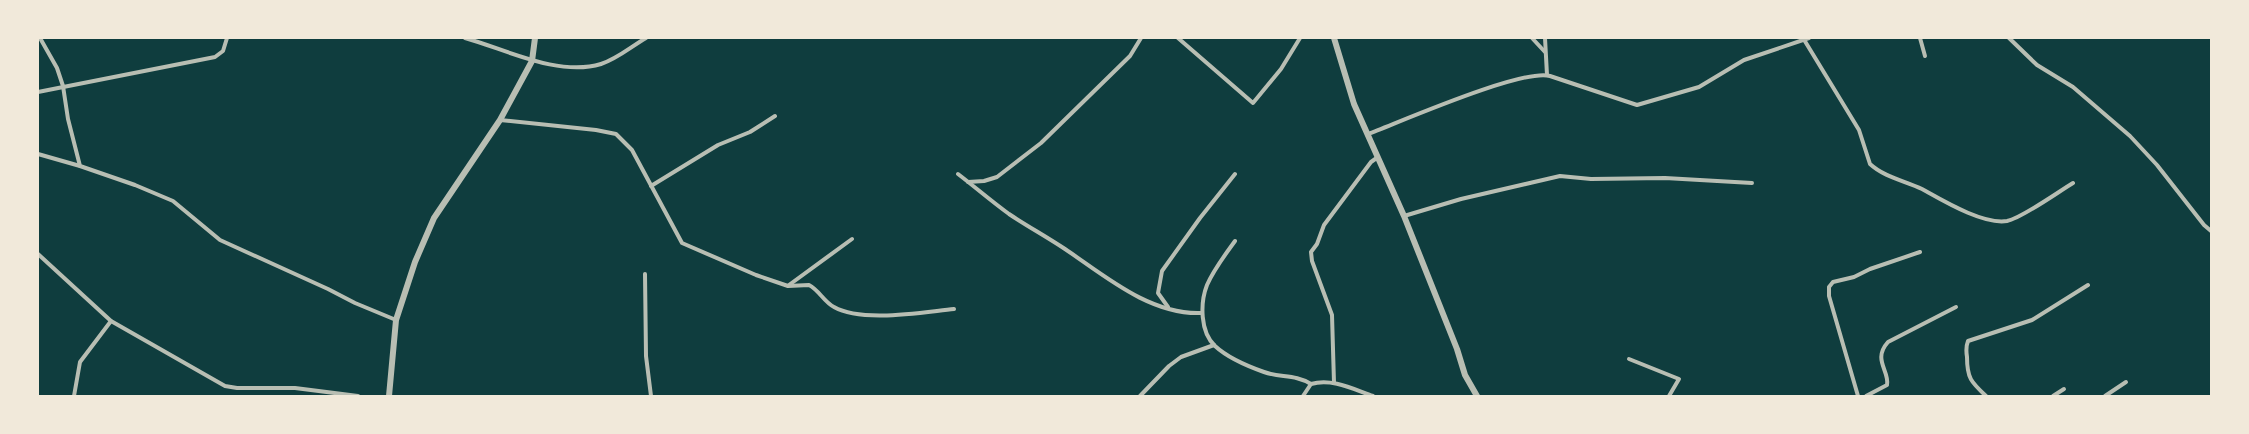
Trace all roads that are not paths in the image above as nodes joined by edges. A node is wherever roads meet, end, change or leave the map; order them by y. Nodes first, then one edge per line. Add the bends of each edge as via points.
1 (40, 38) edge
2 (227, 38) edge
3 (465, 38) edge
4 (535, 38) edge
5 (646, 38) edge
6 (1141, 38) edge
7 (1178, 38) edge
8 (1300, 38) edge
9 (1334, 38) edge
10 (1532, 38) edge
11 (1545, 38) edge
12 (1809, 38) edge
13 (1920, 38) edge
14 (2009, 38) edge
15 (1804, 39) edge
16 (1546, 52) junction
17 (1925, 56) dead end
18 (532, 61) junction
19 (1547, 75) junction
20 (63, 86) junction
21 (38, 92) edge
22 (775, 116) dead end
23 (500, 120) junction
24 (1368, 134) junction
25 (38, 154) edge
26 (1378, 156) junction
27 (80, 166) junction
28 (958, 174) dead end
29 (1235, 174) dead end
30 (968, 182) junction
31 (1752, 183) dead end
32 (2073, 183) dead end
33 (651, 186) junction
34 (1404, 216) junction
35 (2211, 231) edge
36 (852, 238) dead end
37 (1235, 241) dead end
38 (1920, 252) dead end
39 (38, 254) edge
40 (645, 274) dead end
41 (2088, 285) dead end
42 (788, 286) junction
43 (1956, 307) dead end
44 (1168, 308) junction
45 (954, 309) dead end
46 (1201, 313) junction
47 (111, 320) junction
48 (396, 320) junction
49 (1214, 345) junction
50 (1629, 359) dead end
51 (2126, 382) dead end
52 (1334, 383) junction
53 (1311, 384) junction
54 (2064, 389) dead end
55 (74, 396) edge
56 (358, 396) edge
57 (389, 396) edge
58 (651, 396) edge
59 (1140, 396) edge
60 (1303, 396) edge
61 (1373, 396) edge
62 (1477, 396) edge
63 (1669, 396) edge
64 (1858, 396) edge
65 (1866, 396) edge
66 (1986, 396) edge
67 (2053, 396) edge
68 (2105, 396) edge

1 - 20 street via 57,68
2 - 20 street via 223,50 215,57 142,73
3 - 18 street
4 - 18 street
5 - 18 street via 601,64 571,66
6 - 30 street via 1130,56 1041,143 997,177
7 - 8 street via 1253,103 1281,69
9 - 24 street via 1354,104
10 - 16 street
11 - 16 street
12 - 15 street
13 - 17 street
14 - 35 street via 2037,65 2073,87 2130,136
15 - 19 street via 1744,60 1699,87 1637,105
15 - 32 street via 1859,130 1870,164 1886,174 1921,189 1951,206 2003,221 2015,218
16 - 19 street
18 - 23 street
19 - 24 street via 1539,74 1480,90
20 - 21 street
20 - 27 street via 69,125
22 - 33 street via 750,132 718,145
23 - 33 street via 616,134 632,150
23 - 48 street via 434,218 415,262
24 - 26 street
25 - 27 street
26 - 34 street
26 - 52 street via 1330,216 1311,252 1332,315
27 - 48 street via 173,201 220,240
28 - 30 street
29 - 44 street via 1162,271 1158,293
30 - 44 street via 1009,214 1066,249 1104,278
31 - 34 street via 1560,176 1461,199
33 - 42 street via 682,243
34 - 62 street via 1457,349 1464,376
36 - 42 street
37 - 46 street via 1207,286
38 - 64 street via 1834,282 1829,287 1829,296
39 - 47 street
40 - 58 street via 646,356
41 - 66 street via 2032,320 1968,341 1967,372 1973,384
42 - 45 street via 809,284 833,307 851,313 900,315
43 - 65 street via 1888,342 1881,363 1888,380 1887,385
44 - 46 street
46 - 49 street
47 - 55 street via 80,362
47 - 56 street via 225,386 295,388
48 - 57 street
49 - 53 street via 1243,364 1264,373 1298,377
49 - 59 street via 1181,357
50 - 63 street via 1679,378
51 - 68 street
52 - 53 street
52 - 61 street
53 - 60 street
54 - 67 street

